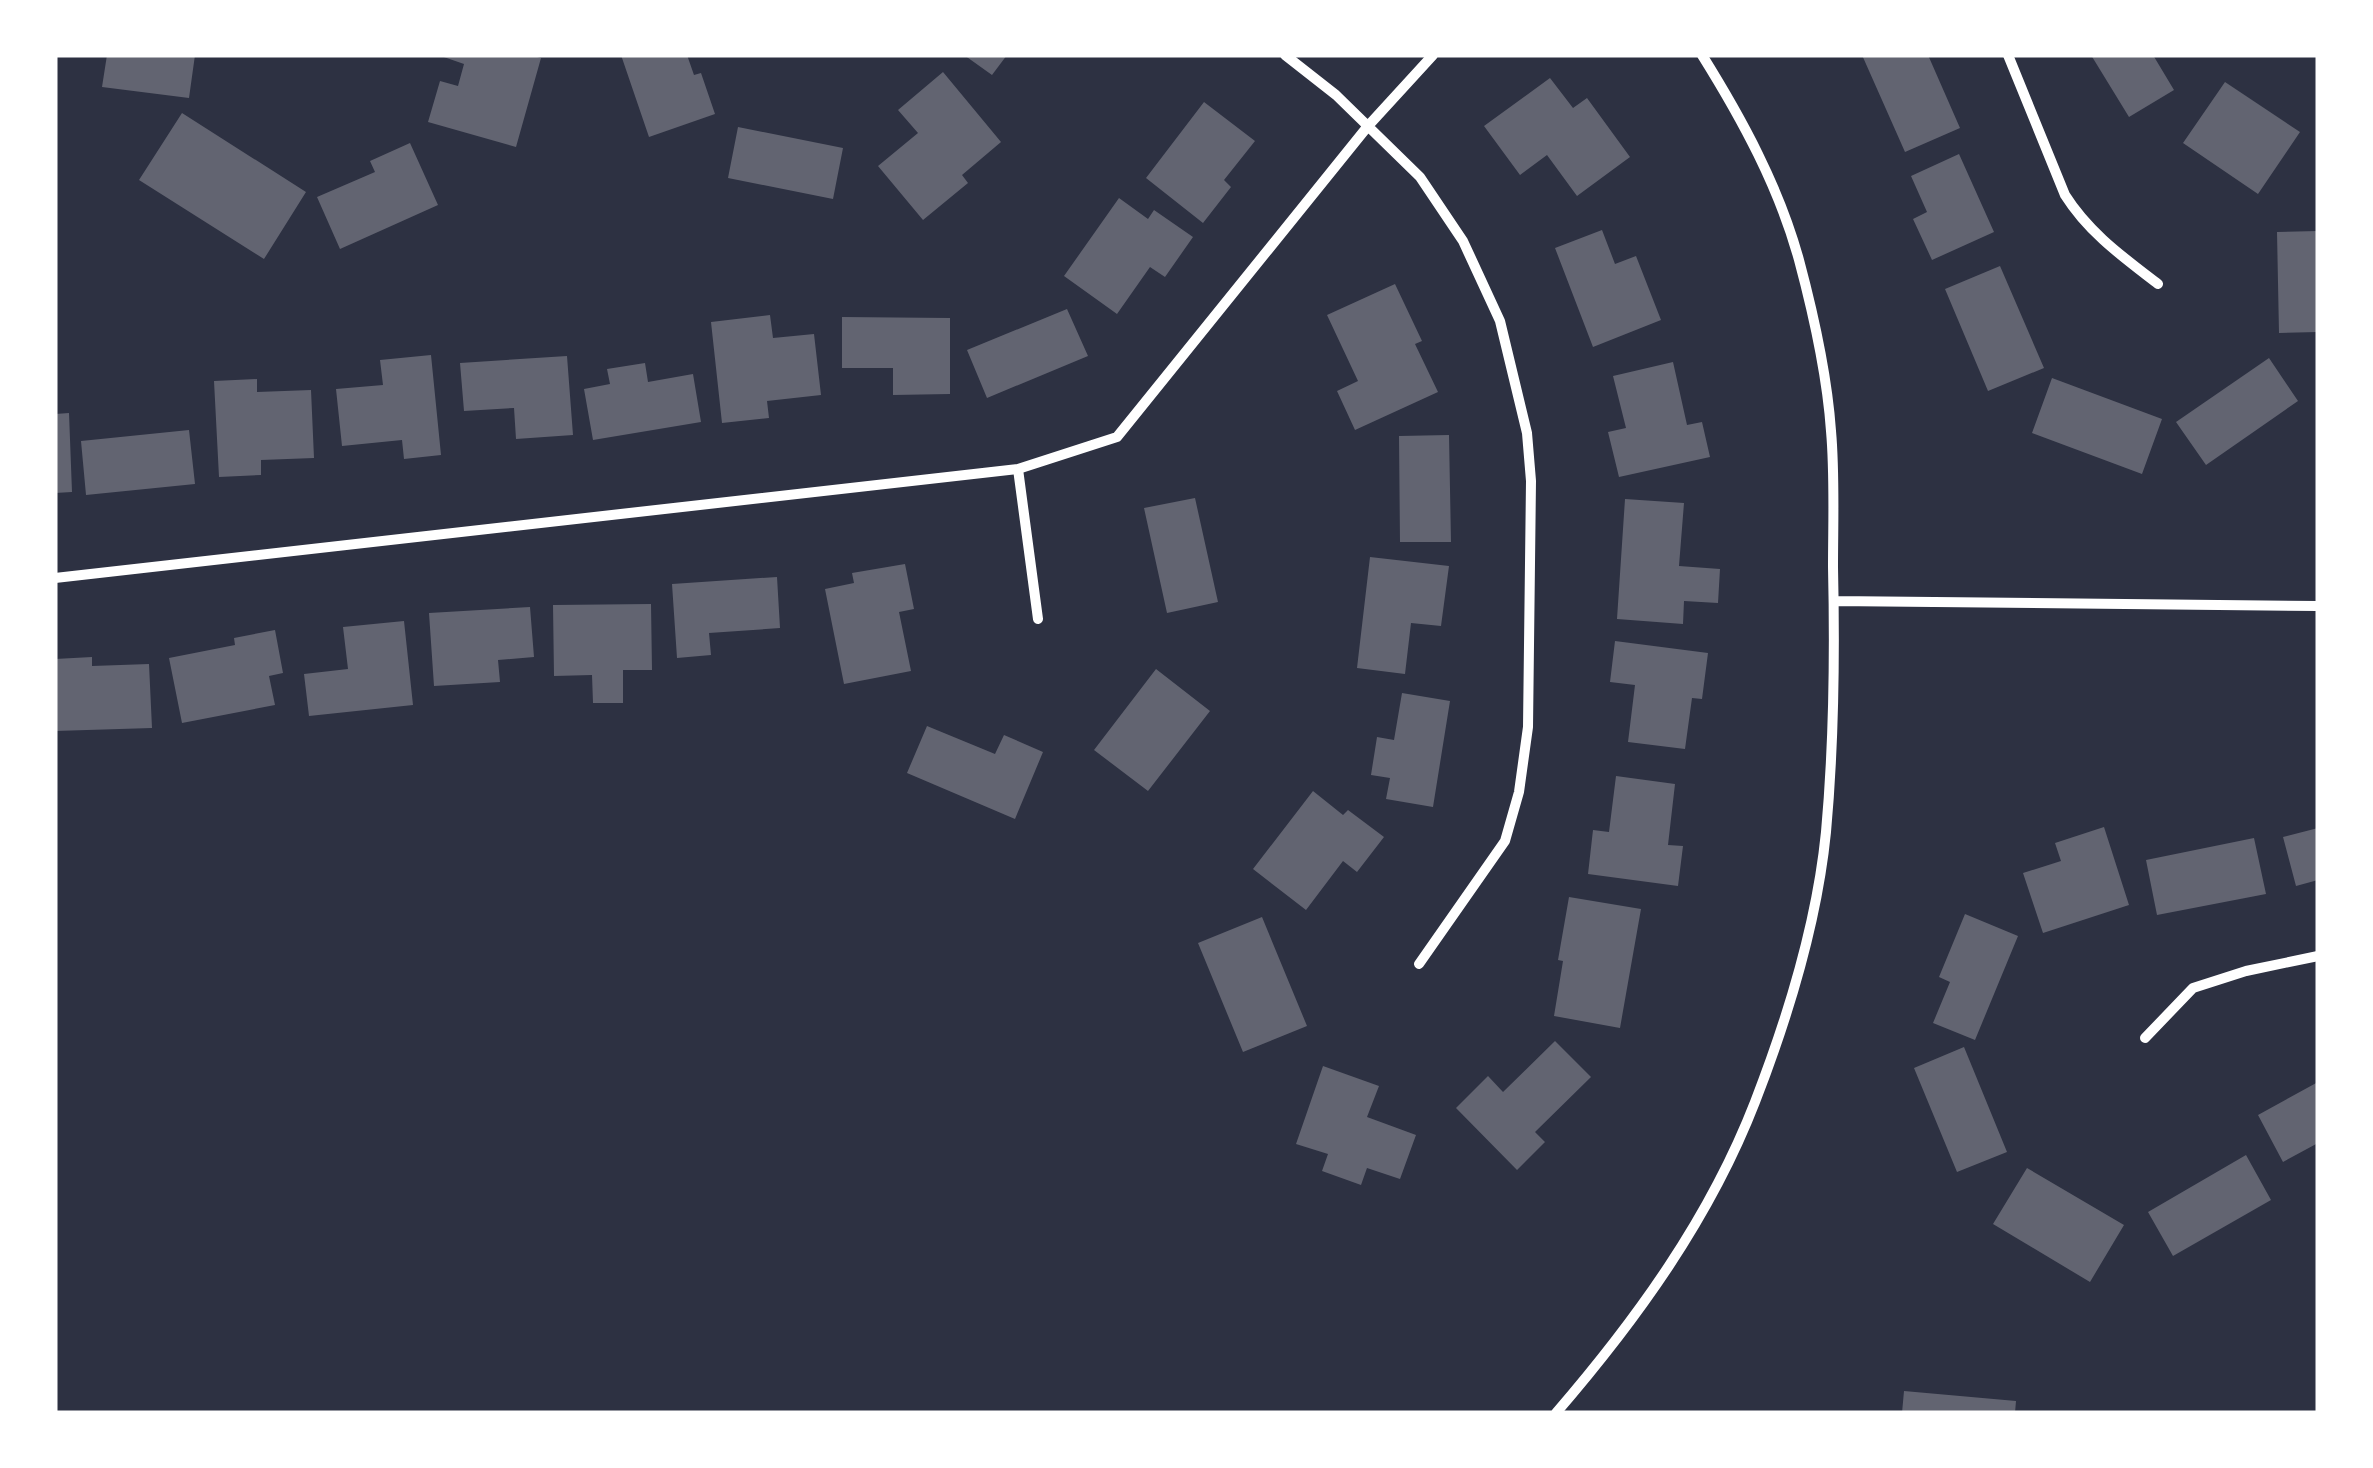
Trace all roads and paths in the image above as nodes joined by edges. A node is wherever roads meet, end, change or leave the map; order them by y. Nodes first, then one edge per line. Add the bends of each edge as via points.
1 (1285, 55) edge
2 (1433, 55) edge
3 (1702, 55) edge
4 (2008, 55) edge
5 (1368, 126) junction
6 (2158, 284) dead end
7 (1018, 469) junction
8 (55, 578) edge
9 (1834, 601) junction
10 (2318, 606) edge
11 (1038, 619) dead end
12 (2318, 956) edge
13 (1419, 964) dead end
14 (2146, 1038) dead end
15 (1556, 1413) edge

1 - 5 street
2 - 5 street
3 - 9 street via 1754,142 1780,205 1822,353 1832,432
4 - 6 street via 2076,213
5 - 7 street via 1117,437
5 - 13 street via 1420,177 1483,280 1521,399 1530,481 1528,727 1520,792 1505,841
7 - 8 street
7 - 11 street
9 - 10 street
9 - 15 street via 1826,833 1790,1003 1715,1188 1668,1270
12 - 14 street via 2193,988

